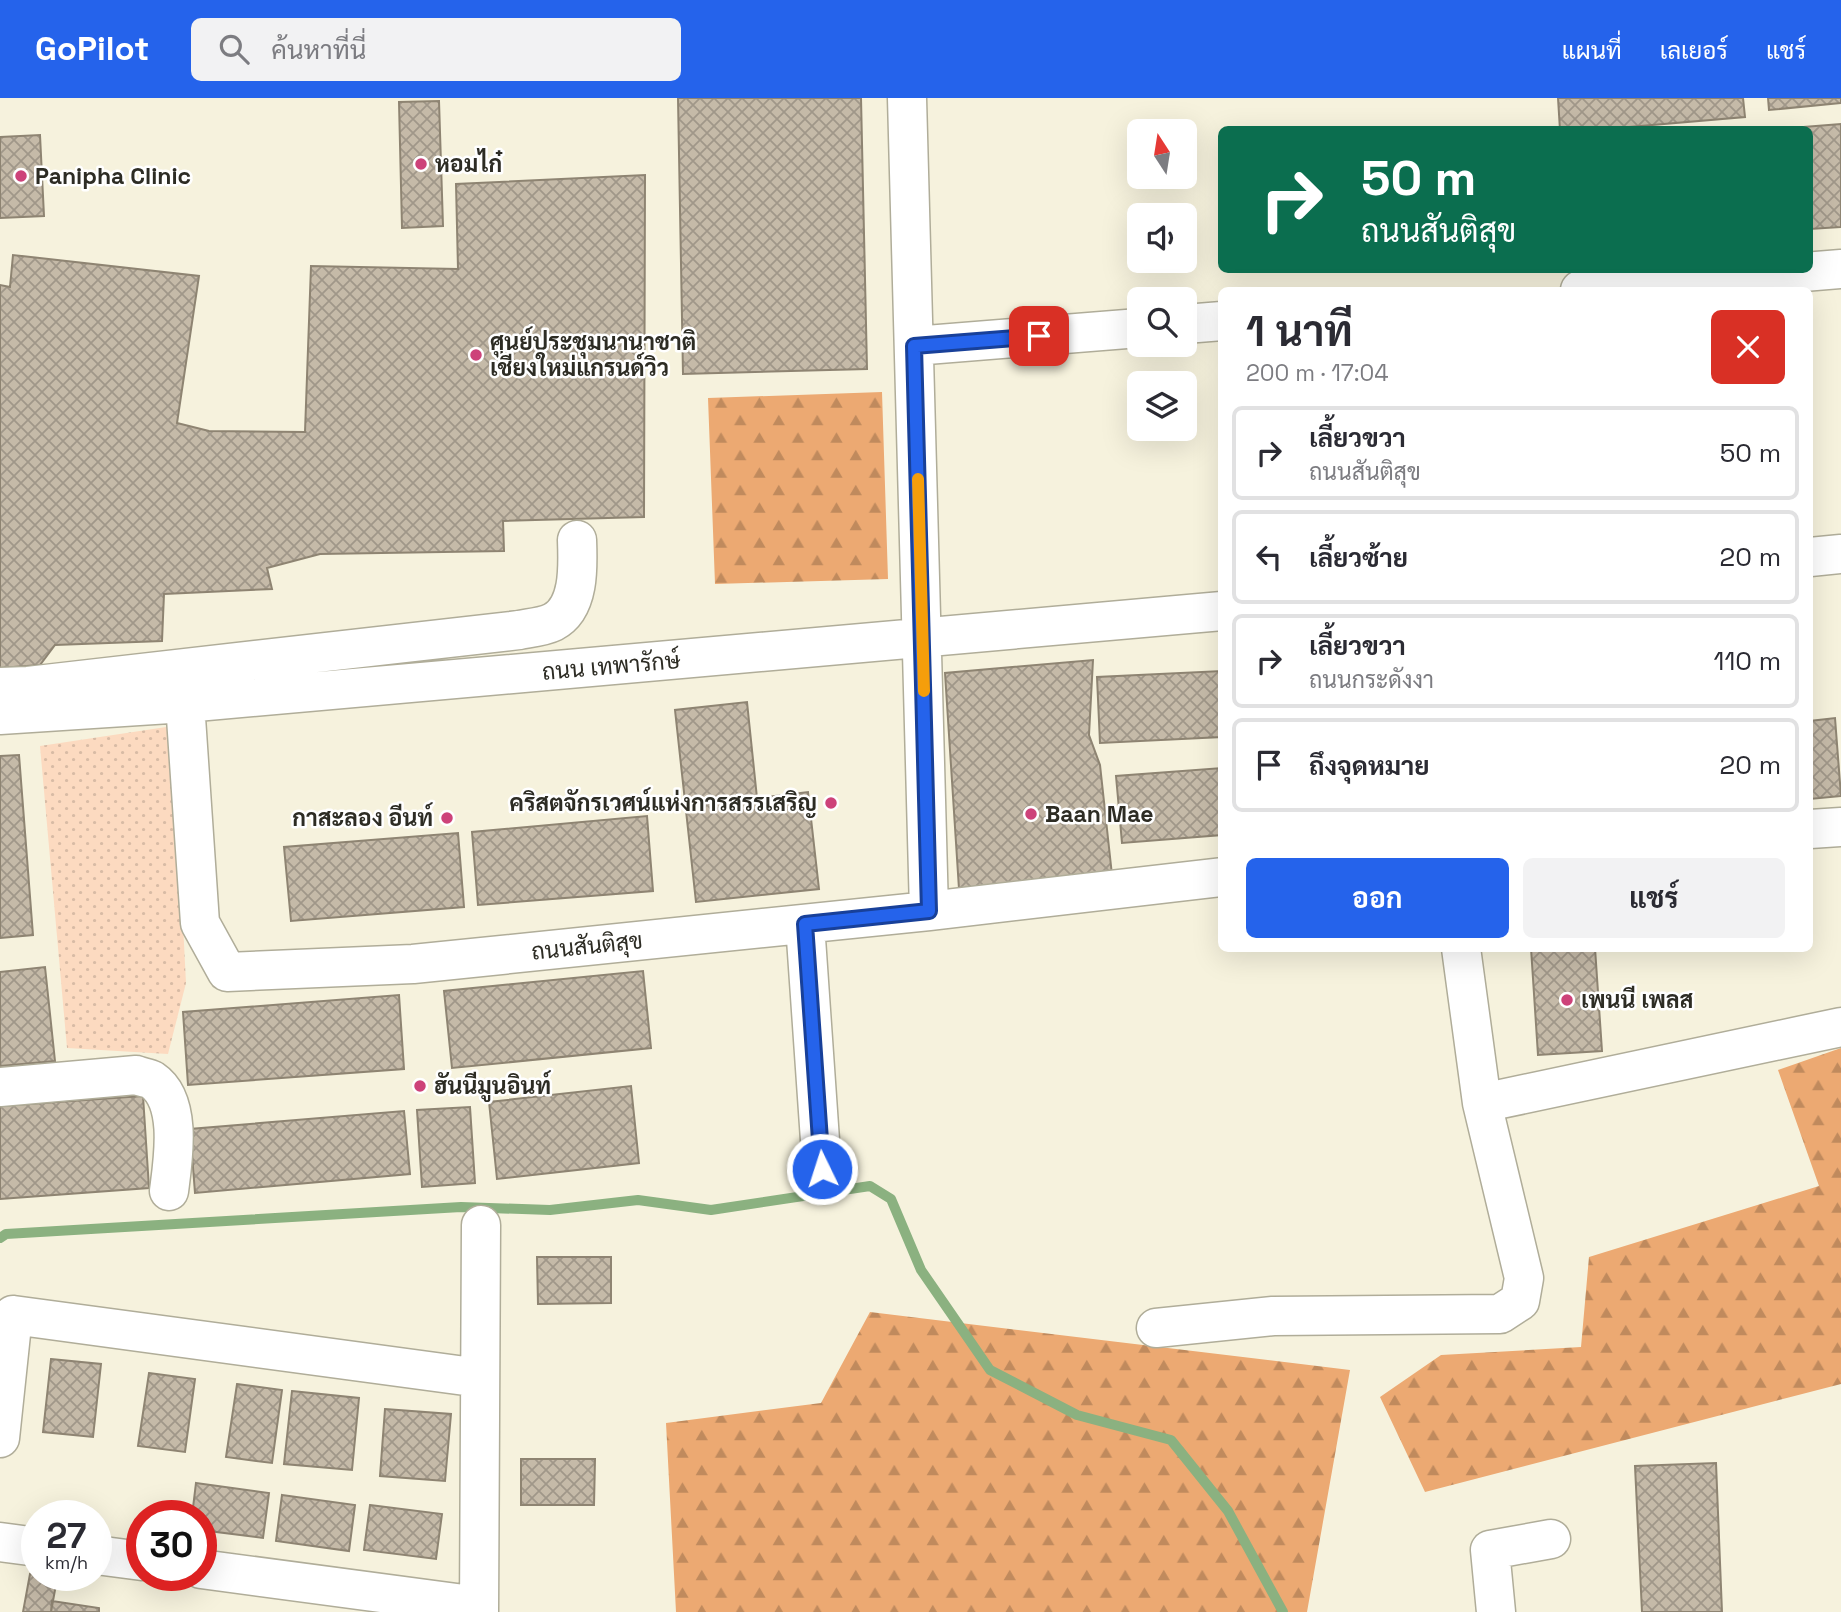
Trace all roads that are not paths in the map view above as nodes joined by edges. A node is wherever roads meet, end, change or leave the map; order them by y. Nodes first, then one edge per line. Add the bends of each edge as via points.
1 (907, 98) edge
2 (1841, 269) edge
3 (1813, 271) edge
4 (1791, 273) edge
5 (1617, 287) edge
6 (1218, 321) edge
7 (1197, 323) edge
8 (1127, 329) edge
9 (914, 346) junction
10 (577, 540) dead end
11 (1841, 554) edge
12 (1813, 557) edge
13 (1218, 611) edge
14 (923, 639) junction
15 (0, 687) edge
16 (185, 703) junction
17 (0, 715) edge
18 (1841, 827) edge
19 (1813, 829) edge
20 (1218, 877) edge
21 (929, 911) junction
22 (805, 924) junction
23 (1462, 952) edge
24 (1841, 1027) edge
25 (0, 1087) edge
26 (1482, 1104) junction
27 (822, 1169) dead end
28 (169, 1191) dead end
29 (481, 1225) dead end
30 (1156, 1328) dead end
31 (480, 1378) junction
32 (0, 1438) edge
33 (1550, 1539) dead end
34 (0, 1542) edge
35 (21, 1545) edge
36 (217, 1571) edge
37 (479, 1609) edge
38 (1496, 1612) edge

1 - 9 street
2 - 3 street
4 - 5 street
6 - 7 street
8 - 9 street
9 - 14 street
10 - 15 street via 572,605 553,622 519,630
11 - 12 street
13 - 14 street, ถนน เทพารักษ์
14 - 16 street, ถนน เทพารักษ์
14 - 21 street
16 - 17 street, ถนน เทพารักษ์
16 - 22 street, ถนนสันติสุข via 200,923 227,972 412,964
18 - 19 street
20 - 21 street, ถนนสันติสุข
21 - 22 street, ถนนสันติสุข
22 - 27 street
23 - 26 street
24 - 26 street
25 - 28 street via 136,1075 152,1080 170,1104 175,1150
26 - 30 street via 1524,1278 1520,1301 1500,1314 1273,1315
29 - 31 street
31 - 32 street via 13,1315
31 - 37 street
33 - 38 street via 1490,1550
34 - 35 street
36 - 37 street

